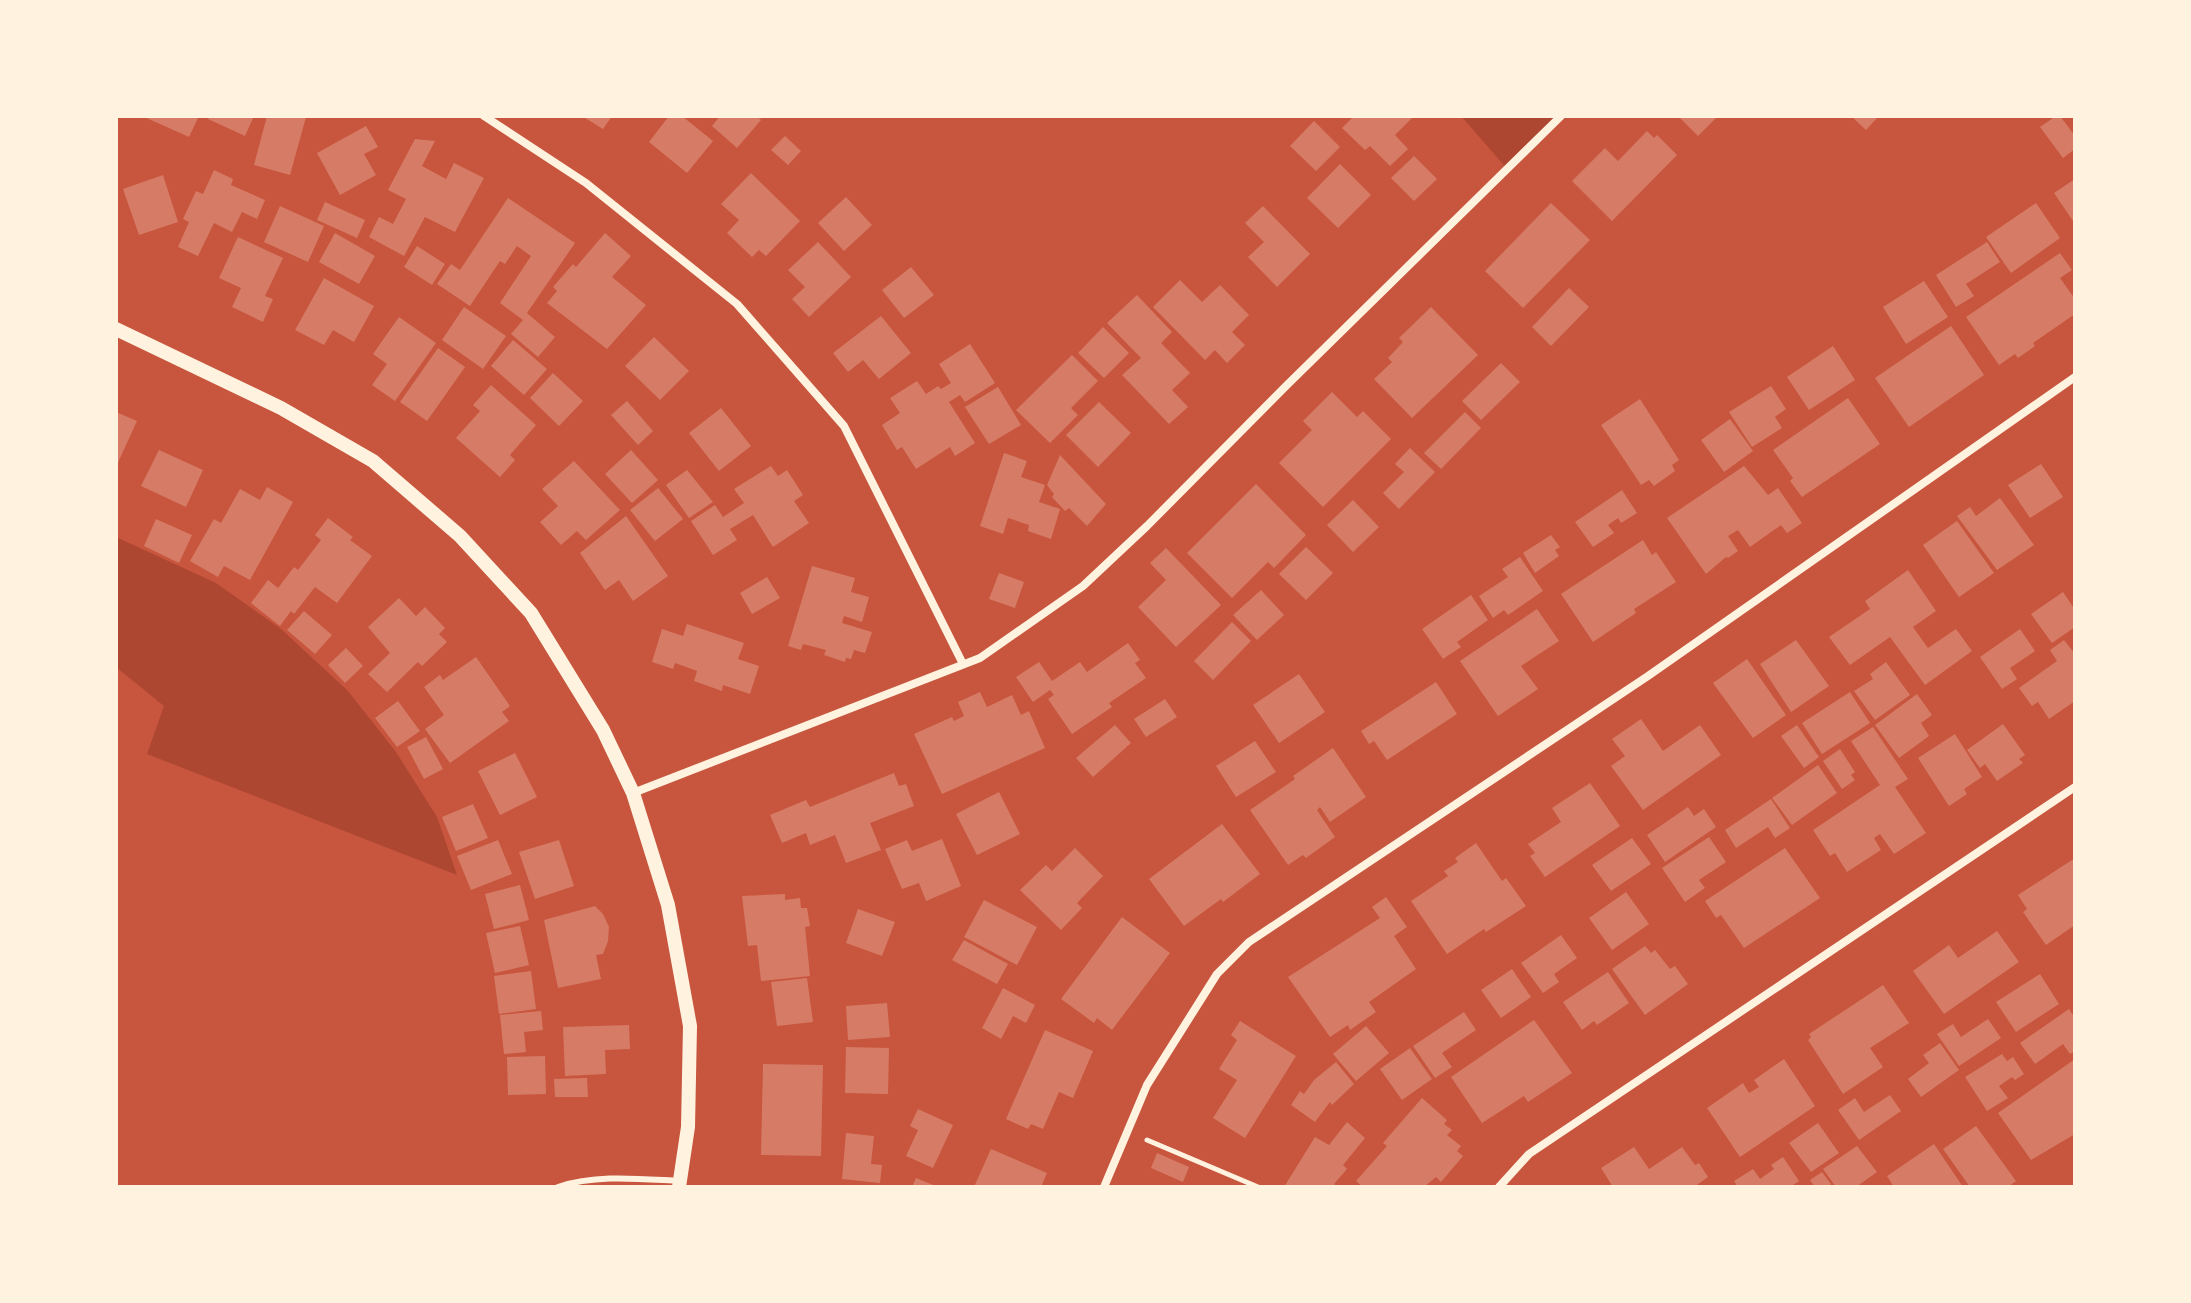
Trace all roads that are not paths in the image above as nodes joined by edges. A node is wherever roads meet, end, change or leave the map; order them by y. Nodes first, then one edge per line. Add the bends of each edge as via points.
1 (484, 116) edge
2 (1561, 116) edge
3 (116, 329) edge
4 (2075, 377) edge
5 (963, 664) junction
6 (2075, 787) edge
7 (633, 793) junction
8 (679, 1184) edge
9 (558, 1187) edge
10 (1104, 1187) edge
11 (1499, 1187) edge

1 - 5 street via 586,183 747,315 844,426
2 - 5 street via 1083,586 980,658
3 - 7 street via 281,408 373,461 460,536 531,613 603,730
4 - 10 street via 1648,676 1249,942 1217,974 1147,1085
5 - 7 street
6 - 11 street via 1529,1154
7 - 8 street via 668,905 690,1026 688,1127
8 - 9 lane via 628,1179 574,1181

